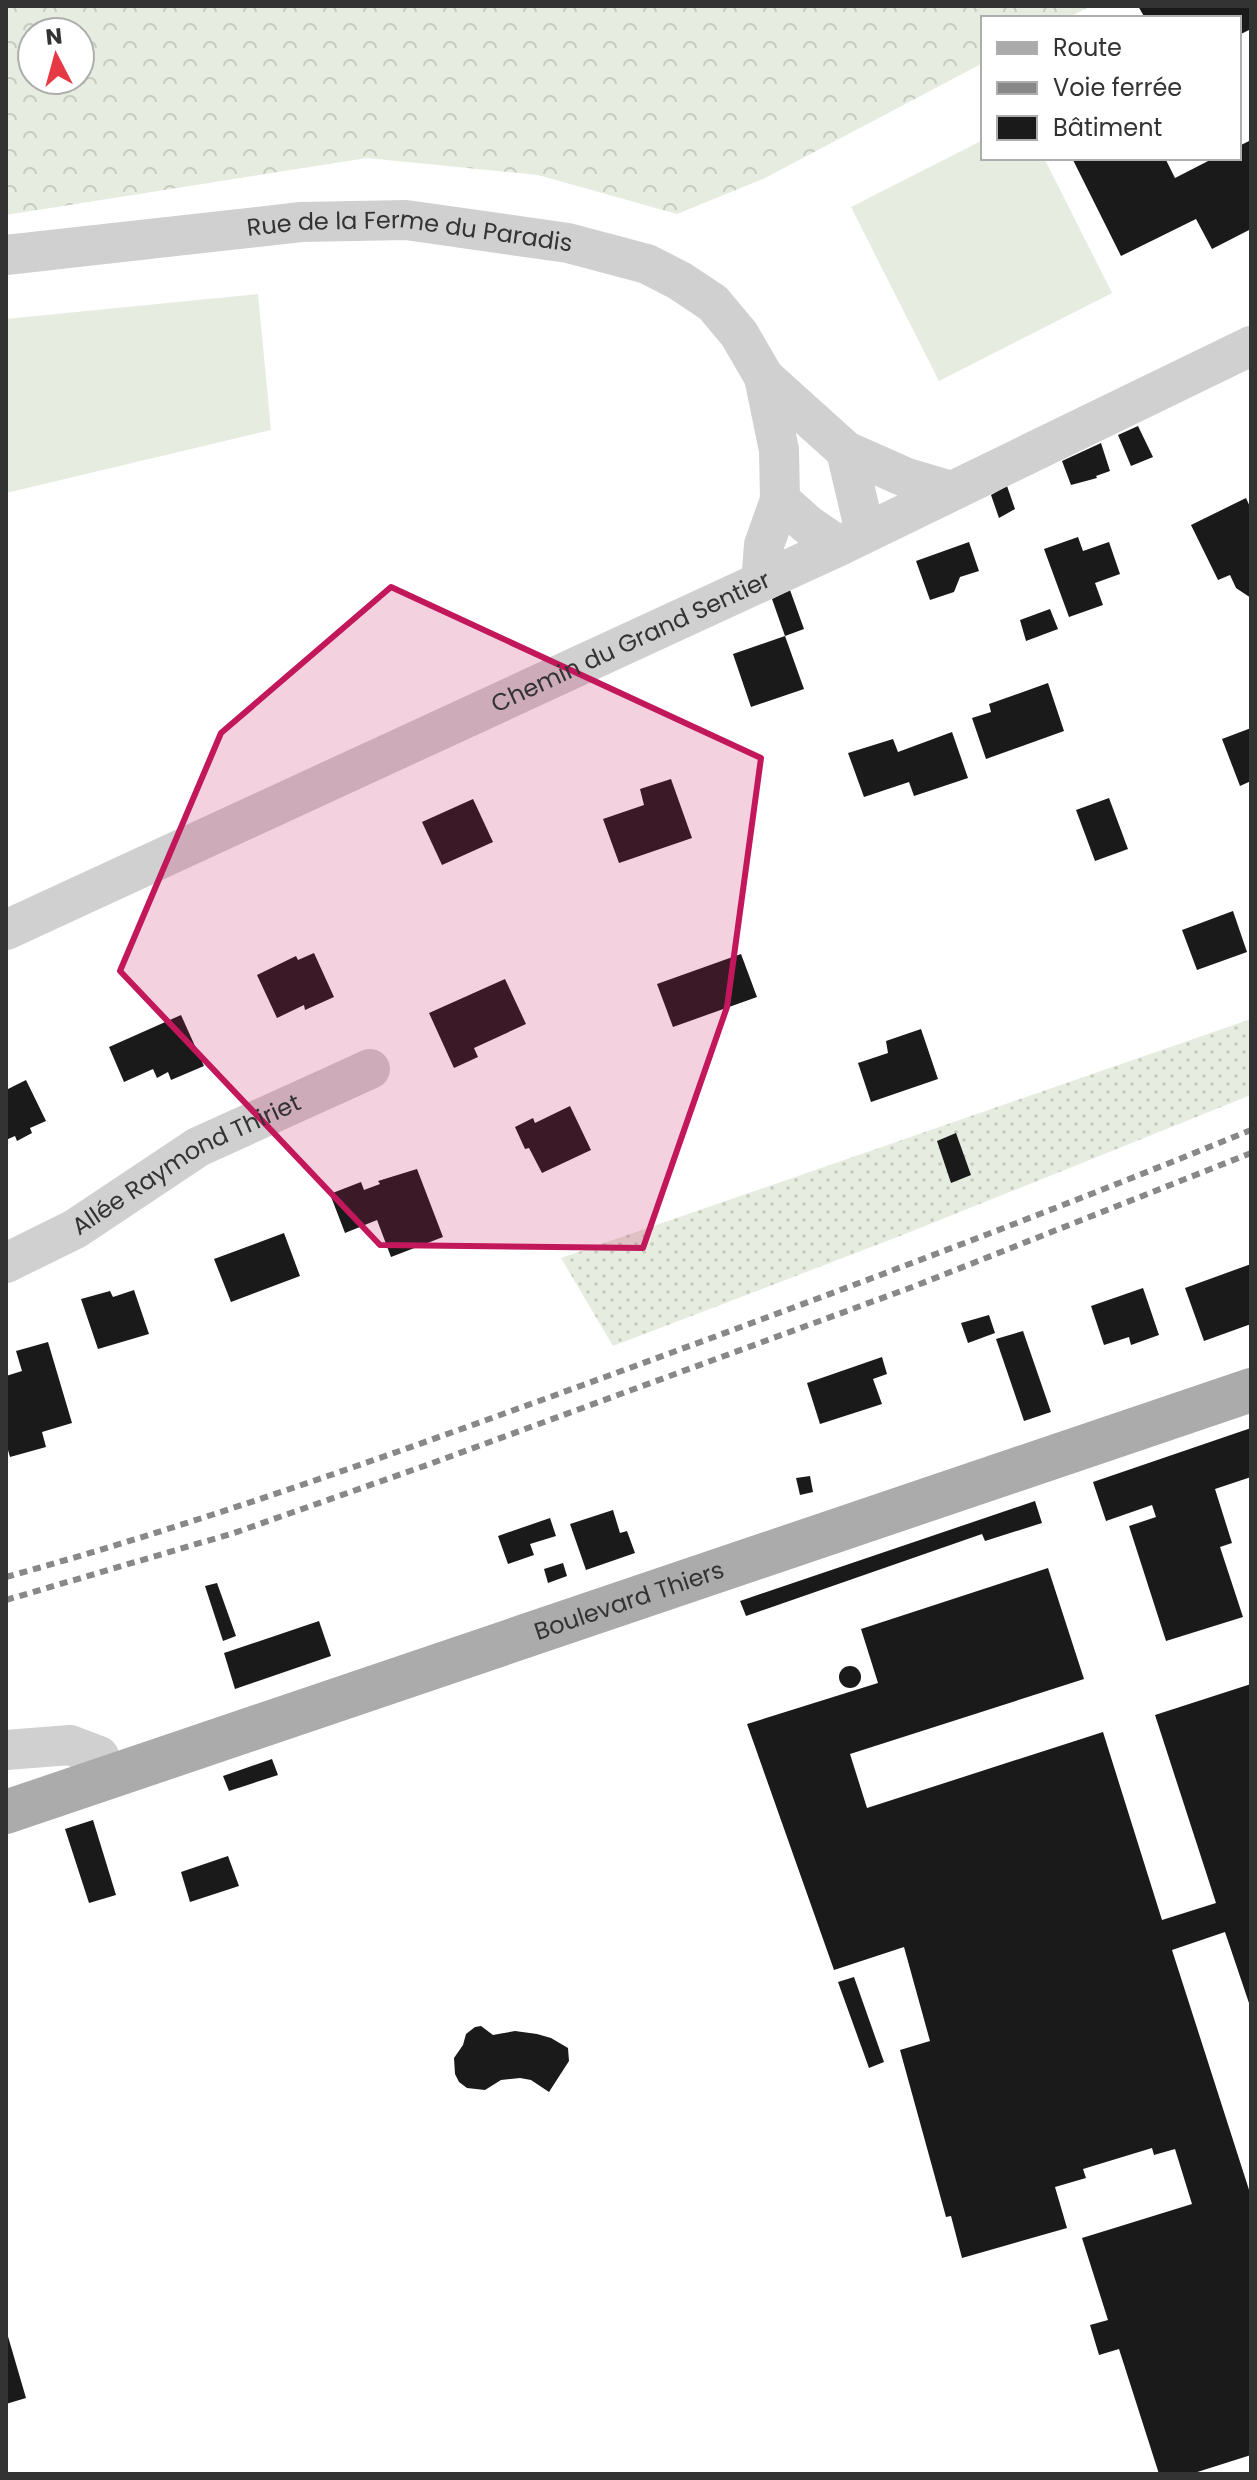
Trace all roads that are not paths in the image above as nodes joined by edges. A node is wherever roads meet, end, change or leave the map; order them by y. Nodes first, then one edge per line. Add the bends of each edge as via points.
1 (6, 255) edge
2 (1251, 346) edge
3 (764, 377) junction
4 (846, 451) junction
5 (951, 491) junction
6 (780, 500) junction
7 (852, 539) junction
8 (761, 582) junction
9 (6, 930) edge
10 (370, 1069) dead end
11 (6, 1263) edge
12 (1251, 1390) edge
13 (6, 1750) edge
14 (108, 1777) junction
15 (6, 1812) edge

1 - 3 street, Rue de la Ferme du Paradis via 301,222 406,220 568,243 647,264 713,303
2 - 5 street, Chemin du Grand Sentier
3 - 4 street, Rue de la Ferme du Paradis
3 - 6 street, Rue de la Ferme du Paradis via 779,450
4 - 5 street, Rue de la Ferme du Paradis
4 - 7 street
5 - 7 street, Chemin du Grand Sentier
6 - 7 street via 808,525
6 - 8 street, Rue de la Ferme du Paradis via 764,545
7 - 8 street, Chemin du Grand Sentier
8 - 9 street, Chemin du Grand Sentier
10 - 11 street, Allée Raymond Thiriet via 198,1147 75,1229
12 - 14 main road, Boulevard Thiers
13 - 14 street via 70,1745 99,1756
14 - 15 main road, Boulevard Thiers

